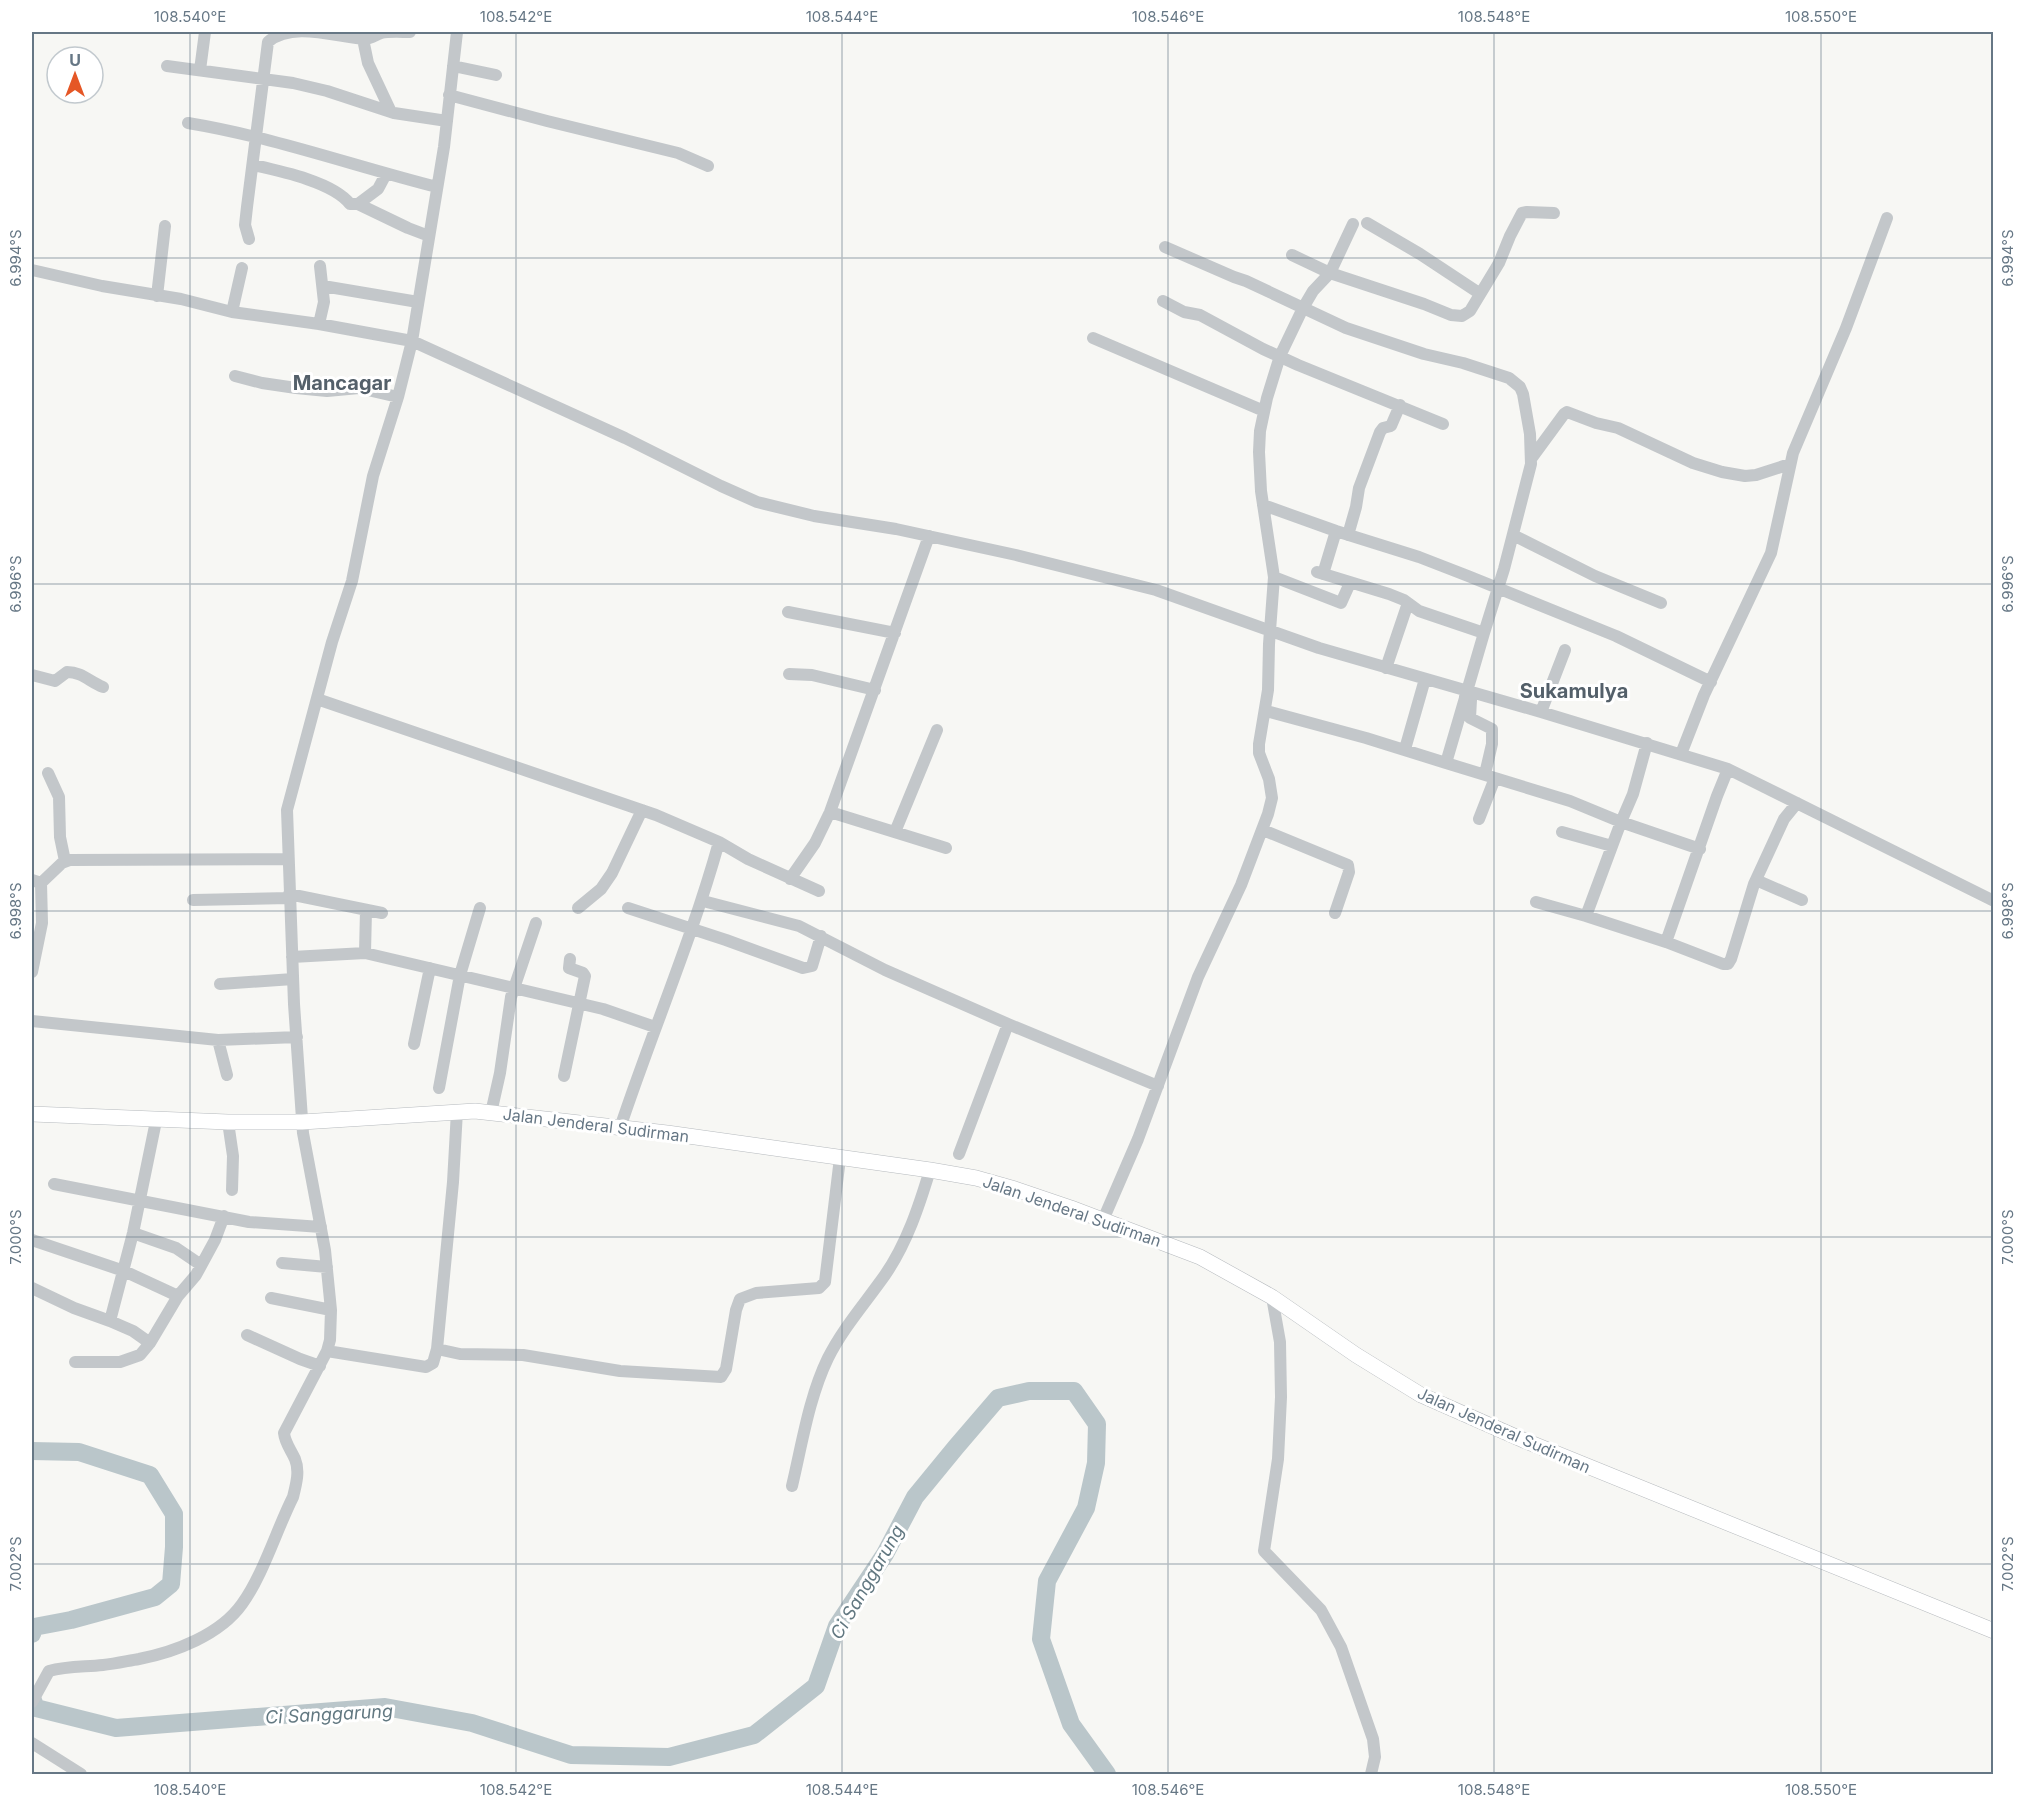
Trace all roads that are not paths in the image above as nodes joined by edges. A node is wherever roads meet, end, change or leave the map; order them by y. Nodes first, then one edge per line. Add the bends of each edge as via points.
1 (205, 32) edge
2 (410, 32) edge
3 (457, 32) edge
4 (370, 37) edge
5 (167, 66) dead end
6 (453, 66) junction
7 (200, 70) junction
8 (496, 75) dead end
9 (264, 78) junction
10 (449, 95) junction
11 (395, 113) junction
12 (447, 121) junction
13 (188, 123) dead end
14 (258, 137) junction
15 (253, 165) junction
16 (708, 166) dead end
17 (383, 173) junction
18 (437, 187) junction
19 (351, 202) junction
20 (1554, 213) dead end
21 (1887, 218) dead end
22 (1367, 223) dead end
23 (1353, 224) dead end
24 (165, 226) dead end
25 (429, 236) junction
26 (249, 239) dead end
27 (1165, 247) dead end
28 (1292, 255) dead end
29 (320, 266) dead end
30 (242, 268) dead end
31 (32, 270) edge
32 (1330, 273) junction
33 (327, 287) junction
34 (1479, 293) junction
35 (157, 296) junction
36 (1163, 301) dead end
37 (418, 302) junction
38 (1303, 308) junction
39 (232, 312) junction
40 (319, 324) junction
41 (1093, 338) dead end
42 (411, 341) junction
43 (1280, 356) junction
44 (235, 375) dead end
45 (398, 397) junction
46 (1400, 405) junction
47 (1264, 411) junction
48 (1443, 424) dead end
49 (1531, 459) junction
50 (1790, 464) junction
51 (1263, 505) junction
52 (1342, 533) junction
53 (1513, 535) junction
54 (930, 536) junction
55 (1274, 577) junction
56 (1350, 583) junction
57 (1498, 588) junction
58 (1408, 603) junction
59 (1661, 603) dead end
60 (788, 612) dead end
61 (895, 633) junction
62 (1271, 633) junction
63 (1484, 633) junction
64 (1564, 650) dead end
65 (1386, 668) junction
66 (789, 674) dead end
67 (32, 675) edge
68 (1425, 679) junction
69 (1711, 682) junction
70 (103, 687) dead end
71 (875, 690) junction
72 (1466, 694) junction
73 (317, 699) junction
74 (1266, 711) junction
75 (1541, 712) junction
76 (937, 730) dead end
77 (1647, 743) junction
78 (1405, 749) junction
79 (1681, 754) junction
80 (1446, 763) junction
81 (1728, 769) junction
82 (48, 773) dead end
83 (1490, 776) junction
84 (1797, 803) junction
85 (642, 810) junction
86 (830, 812) junction
87 (1479, 819) dead end
88 (1621, 822) junction
89 (1263, 830) junction
90 (895, 832) junction
91 (1562, 832) dead end
92 (719, 842) junction
93 (1612, 846) junction
94 (946, 848) dead end
95 (1700, 849) junction
96 (288, 859) junction
97 (65, 861) junction
98 (790, 879) junction
99 (1756, 880) junction
100 (36, 882) edge
101 (819, 891) dead end
102 (289, 896) junction
103 (193, 900) dead end
104 (1802, 900) dead end
105 (703, 901) junction
106 (1994, 901) edge
107 (1536, 902) dead end
108 (480, 908) dead end
109 (578, 908) dead end
110 (628, 908) dead end
111 (366, 910) junction
112 (382, 913) dead end
113 (1335, 913) dead end
114 (1586, 916) junction
115 (37, 922) edge
116 (536, 923) dead end
117 (693, 928) junction
118 (821, 936) junction
119 (1666, 942) junction
120 (365, 953) junction
121 (292, 957) junction
122 (570, 959) dead end
123 (430, 968) junction
124 (32, 972) edge
125 (460, 975) junction
126 (293, 979) junction
127 (220, 984) dead end
128 (515, 988) junction
129 (580, 1004) junction
130 (32, 1021) edge
131 (1008, 1024) junction
132 (655, 1027) junction
133 (297, 1037) junction
134 (224, 1040) junction
135 (414, 1044) dead end
136 (227, 1075) dead end
137 (564, 1076) dead end
138 (1158, 1086) junction
139 (439, 1088) dead end
140 (458, 1111) junction
141 (491, 1113) junction
142 (32, 1114) edge
143 (156, 1121) junction
144 (233, 1122) junction
145 (302, 1122) junction
146 (620, 1128) junction
147 (959, 1154) dead end
148 (840, 1158) junction
149 (930, 1170) junction
150 (54, 1184) dead end
151 (232, 1190) dead end
152 (140, 1201) junction
153 (226, 1217) junction
154 (1103, 1220) junction
155 (321, 1227) junction
156 (133, 1233) junction
157 (32, 1240) edge
158 (282, 1263) dead end
159 (201, 1265) junction
160 (327, 1267) junction
161 (124, 1271) junction
162 (32, 1288) edge
163 (178, 1296) junction
164 (1272, 1297) junction
165 (271, 1298) dead end
166 (331, 1310) junction
167 (110, 1321) junction
168 (248, 1335) dead end
169 (150, 1343) junction
170 (437, 1349) junction
171 (327, 1351) junction
172 (75, 1362) dead end
173 (320, 1366) junction
174 (792, 1486) dead end
175 (1994, 1631) edge
176 (32, 1702) edge
177 (32, 1743) edge
178 (81, 1774) edge
179 (1371, 1774) edge

1 - 7 street
2 - 4 street
3 - 6 street
4 - 9 street via 282,33 268,42
4 - 11 street via 368,63
5 - 7 street
6 - 8 street
6 - 10 street
7 - 9 street
9 - 11 street via 327,91
9 - 14 street
10 - 12 street
10 - 16 street via 678,153
11 - 12 street
12 - 18 street
13 - 14 street
14 - 15 street
14 - 17 street
15 - 19 street via 322,185
15 - 26 street via 246,225
17 - 18 street
17 - 19 street via 378,189
18 - 25 street
19 - 25 street
20 - 34 street via 1522,213
21 - 50 street
22 - 34 street
23 - 32 street
24 - 35 street
25 - 37 street
27 - 38 street
28 - 32 street
29 - 33 street
30 - 39 street
31 - 35 street
32 - 34 street via 1457,317 1470,311
32 - 38 street
33 - 37 street
33 - 40 street
35 - 39 street
36 - 43 street via 1200,315
37 - 42 street
38 - 43 street
38 - 49 street via 1366,335 1516,382 1523,394
39 - 40 street
40 - 42 street
41 - 47 street
42 - 45 street
42 - 54 street via 757,502
43 - 46 street
43 - 47 street
44 - 45 street via 287,387 327,391 360,388
45 - 73 street via 375,467 352,580
46 - 48 street
46 - 52 street via 1391,426 1380,432 1356,507
47 - 51 street via 1259,452
49 - 50 street via 1567,412 1618,428 1693,463 1722,472 1756,475
49 - 53 street
50 - 69 street via 1771,553
51 - 52 street
51 - 55 street
52 - 56 street via 1320,573
52 - 57 street
53 - 57 street
53 - 59 street via 1595,576
54 - 61 street
54 - 62 street via 1156,590
55 - 56 street via 1341,603
55 - 62 street
56 - 58 street
57 - 63 street
57 - 69 street via 1616,636
58 - 63 street via 1419,611
58 - 65 street
60 - 61 street
61 - 71 street
62 - 65 street
62 - 74 street
63 - 72 street
64 - 75 street
65 - 68 street
66 - 71 street via 812,675
67 - 70 street via 55,681 67,672 75,672
68 - 72 street
68 - 78 street
69 - 79 street
71 - 86 street
72 - 75 street
72 - 80 street
72 - 83 street via 1472,705 1470,718 1491,729
73 - 85 street
73 - 96 street via 287,808
74 - 78 street
74 - 89 street via 1259,753 1272,798
75 - 77 street
76 - 90 street
77 - 79 street
77 - 88 street
78 - 80 street
79 - 81 street
80 - 83 street
81 - 84 street
81 - 95 street
82 - 97 street via 59,797
83 - 87 street
83 - 88 street
84 - 99 street via 1784,819
84 - 106 street
85 - 92 street
85 - 109 street via 612,873 601,889
86 - 90 street
86 - 98 street via 816,843
88 - 93 street
88 - 95 street
89 - 113 street via 1348,865
89 - 138 street via 1198,977
90 - 94 street
91 - 93 street
92 - 98 street
92 - 105 street
93 - 114 street
95 - 119 street
96 - 97 street
96 - 102 street
97 - 100 street
98 - 101 street
99 - 104 street
99 - 119 street via 1728,964
100 - 115 street
102 - 103 street
102 - 111 street
102 - 121 street
105 - 117 street
105 - 118 street via 799,926
107 - 114 street
108 - 125 street
110 - 117 street
111 - 112 street
111 - 120 street
114 - 119 street
115 - 124 street
116 - 128 street
117 - 118 street via 803,968 812,966
117 - 132 street
117 - 146 street
118 - 131 street via 885,970
120 - 121 street
120 - 123 street
121 - 126 street
122 - 129 street via 569,968 585,976
123 - 125 street
123 - 135 street
125 - 128 street
125 - 139 street
126 - 127 street
126 - 133 street
128 - 129 street
128 - 141 street
129 - 132 street
129 - 137 street
130 - 134 street
131 - 138 street
131 - 147 street
132 - 146 street
133 - 134 street
133 - 145 street
134 - 136 street
138 - 154 street
140 - 141 main road, Jalan Jenderal Sudirman
140 - 145 main road, Jalan Jenderal Sudirman
140 - 170 street
141 - 146 main road, Jalan Jenderal Sudirman
142 - 143 main road, Jalan Jenderal Sudirman
143 - 144 main road, Jalan Jenderal Sudirman
143 - 152 street
144 - 145 main road, Jalan Jenderal Sudirman
144 - 151 street
145 - 155 street
146 - 148 main road, Jalan Jenderal Sudirman
148 - 149 main road, Jalan Jenderal Sudirman
148 - 170 street via 825,1282 819,1288 756,1293 740,1299 726,1370 721,1377 620,1371 523,1355 460,1354
149 - 154 main road, Jalan Jenderal Sudirman via 1015,1189
149 - 174 street via 905,1240 826,1364
150 - 152 street
152 - 153 street
152 - 156 street
153 - 155 street
153 - 159 street
154 - 164 main road, Jalan Jenderal Sudirman via 1200,1257
155 - 160 street
156 - 159 street via 176,1248
156 - 161 street
157 - 161 street
158 - 160 street
159 - 163 street
160 - 166 street
161 - 163 street
161 - 167 street
162 - 167 street
163 - 169 street
164 - 175 main road, Jalan Jenderal Sudirman via 1391,1378 1431,1400
164 - 179 street via 1280,1342 1281,1407 1278,1459 1264,1551 1321,1610 1341,1647 1373,1739 1375,1757
165 - 166 street
166 - 171 street
167 - 169 street
168 - 173 street
169 - 172 street via 140,1355 128,1360
170 - 171 street via 433,1363 426,1367
171 - 173 street
173 - 176 street via 284,1433 296,1466 293,1497 241,1606 210,1632 183,1646 142,1658 49,1671
177 - 178 street

